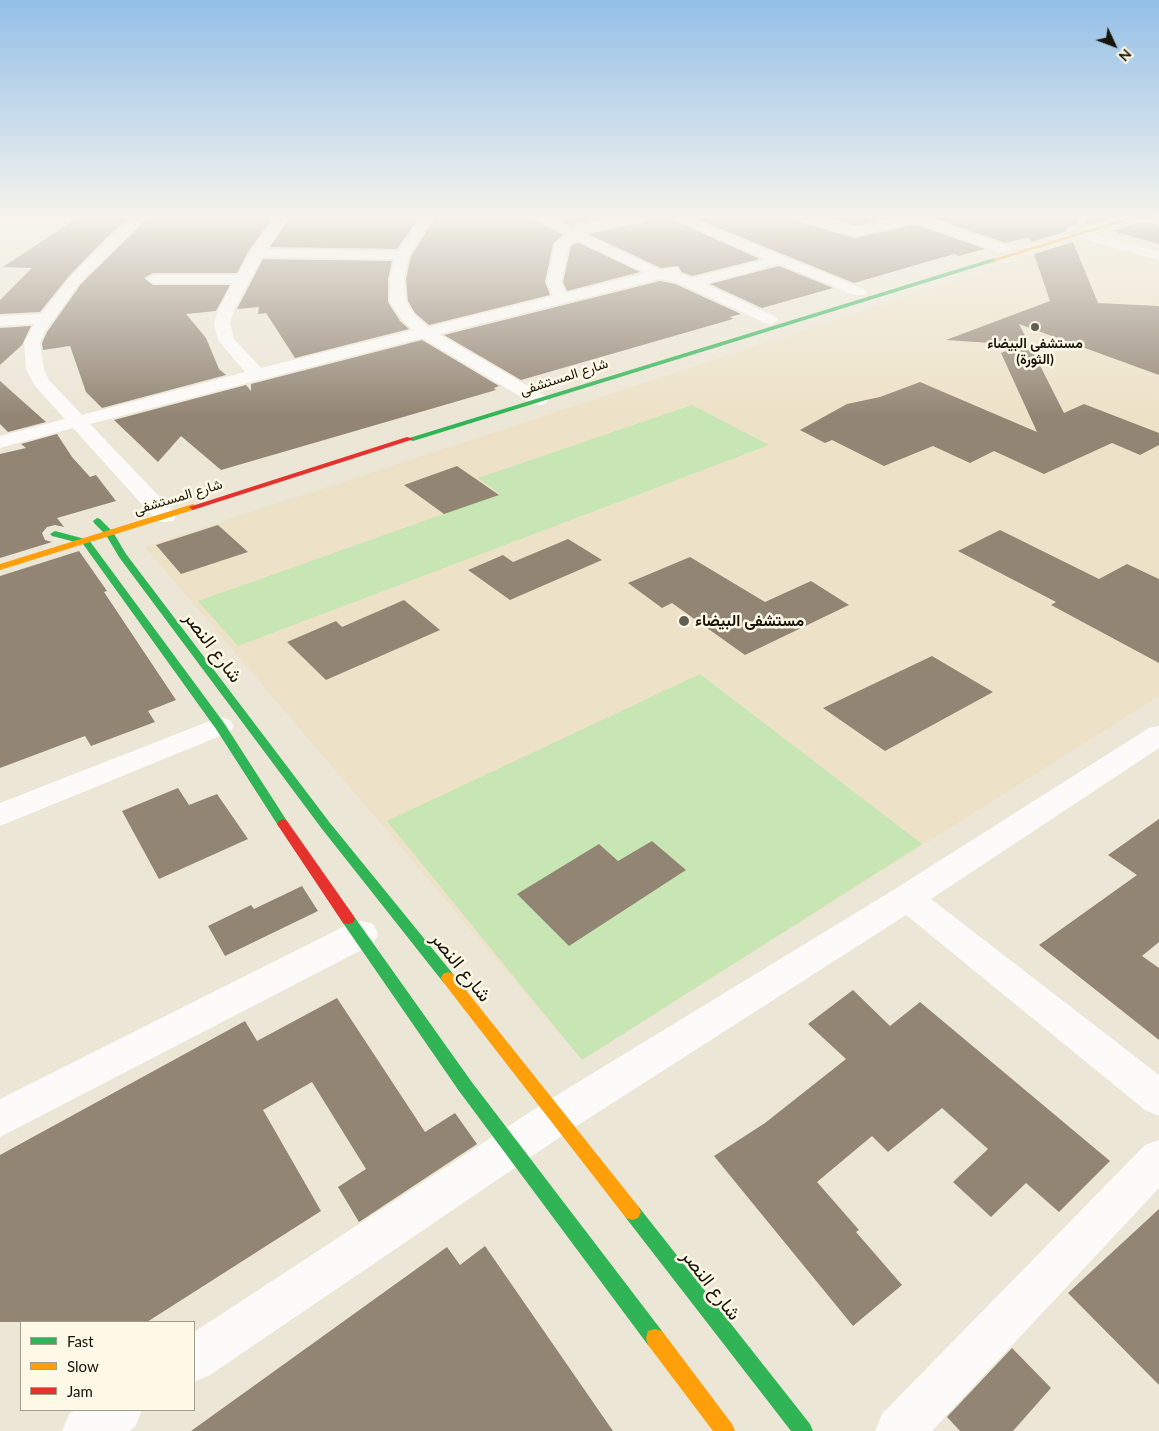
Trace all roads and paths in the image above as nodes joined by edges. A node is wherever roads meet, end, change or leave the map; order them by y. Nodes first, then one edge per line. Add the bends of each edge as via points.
1 (73, 283) edge
2 (241, 283) edge
3 (397, 283) edge
4 (554, 283) edge
5 (641, 283) edge
6 (690, 283) edge
7 (836, 283) edge
8 (890, 283) edge
9 (917, 283) edge
10 (859, 292) junction
11 (561, 298) junction
12 (46, 318) junction
13 (770, 320) junction
14 (0, 321) edge
15 (427, 334) junction
16 (257, 374) junction
17 (532, 397) junction
18 (78, 422) junction
19 (0, 442) edge
20 (360, 442) dead end
21 (156, 508) junction
22 (114, 516) dead end
23 (89, 524) junction
24 (110, 534) junction
25 (86, 542) junction
26 (0, 567) edge
27 (220, 726) junction
28 (1155, 743) edge
29 (0, 815) edge
30 (908, 898) junction
31 (361, 934) junction
32 (1159, 1098) edge
33 (558, 1116) junction
34 (0, 1119) edge
35 (511, 1147) junction
36 (1159, 1159) edge
37 (195, 1358) edge
38 (116, 1411) edge
39 (86, 1431) edge
40 (725, 1431) edge
41 (803, 1431) edge
42 (899, 1431) edge

1 - 12 street
2 - 16 street via 222,324 226,340
3 - 15 street via 398,302 408,317
4 - 11 street
5 - 11 street
6 - 13 street
7 - 10 street
8 - 10 main road, شارع المستشفى
9 - 17 main road, شارع المستشفى
10 - 13 main road, شارع المستشفى
11 - 15 street
12 - 14 street
12 - 18 street via 36,330 32,342 35,369 41,382
13 - 17 main road, شارع المستشفى
15 - 16 street
15 - 17 street
16 - 18 street
17 - 20 main road, شارع المستشفى
17 - 21 main road, شارع المستشفى
18 - 19 street
18 - 21 street
21 - 24 main road, شارع المستشفى
22 - 23 main road, شارع المستشفى
23 - 24 main road, شارع النصر
23 - 25 main road, شارع المستشفى via 51,536
24 - 25 main road, شارع المستشفى
24 - 33 main road, شارع النصر via 122,555 322,828
25 - 26 main road, شارع المستشفى
25 - 27 main road
27 - 29 street
27 - 31 main road
28 - 30 street
30 - 32 street
30 - 33 street
31 - 34 street
31 - 35 main road
33 - 35 street
33 - 41 main road, شارع النصر
35 - 37 street
35 - 40 main road
36 - 42 street
38 - 39 street

